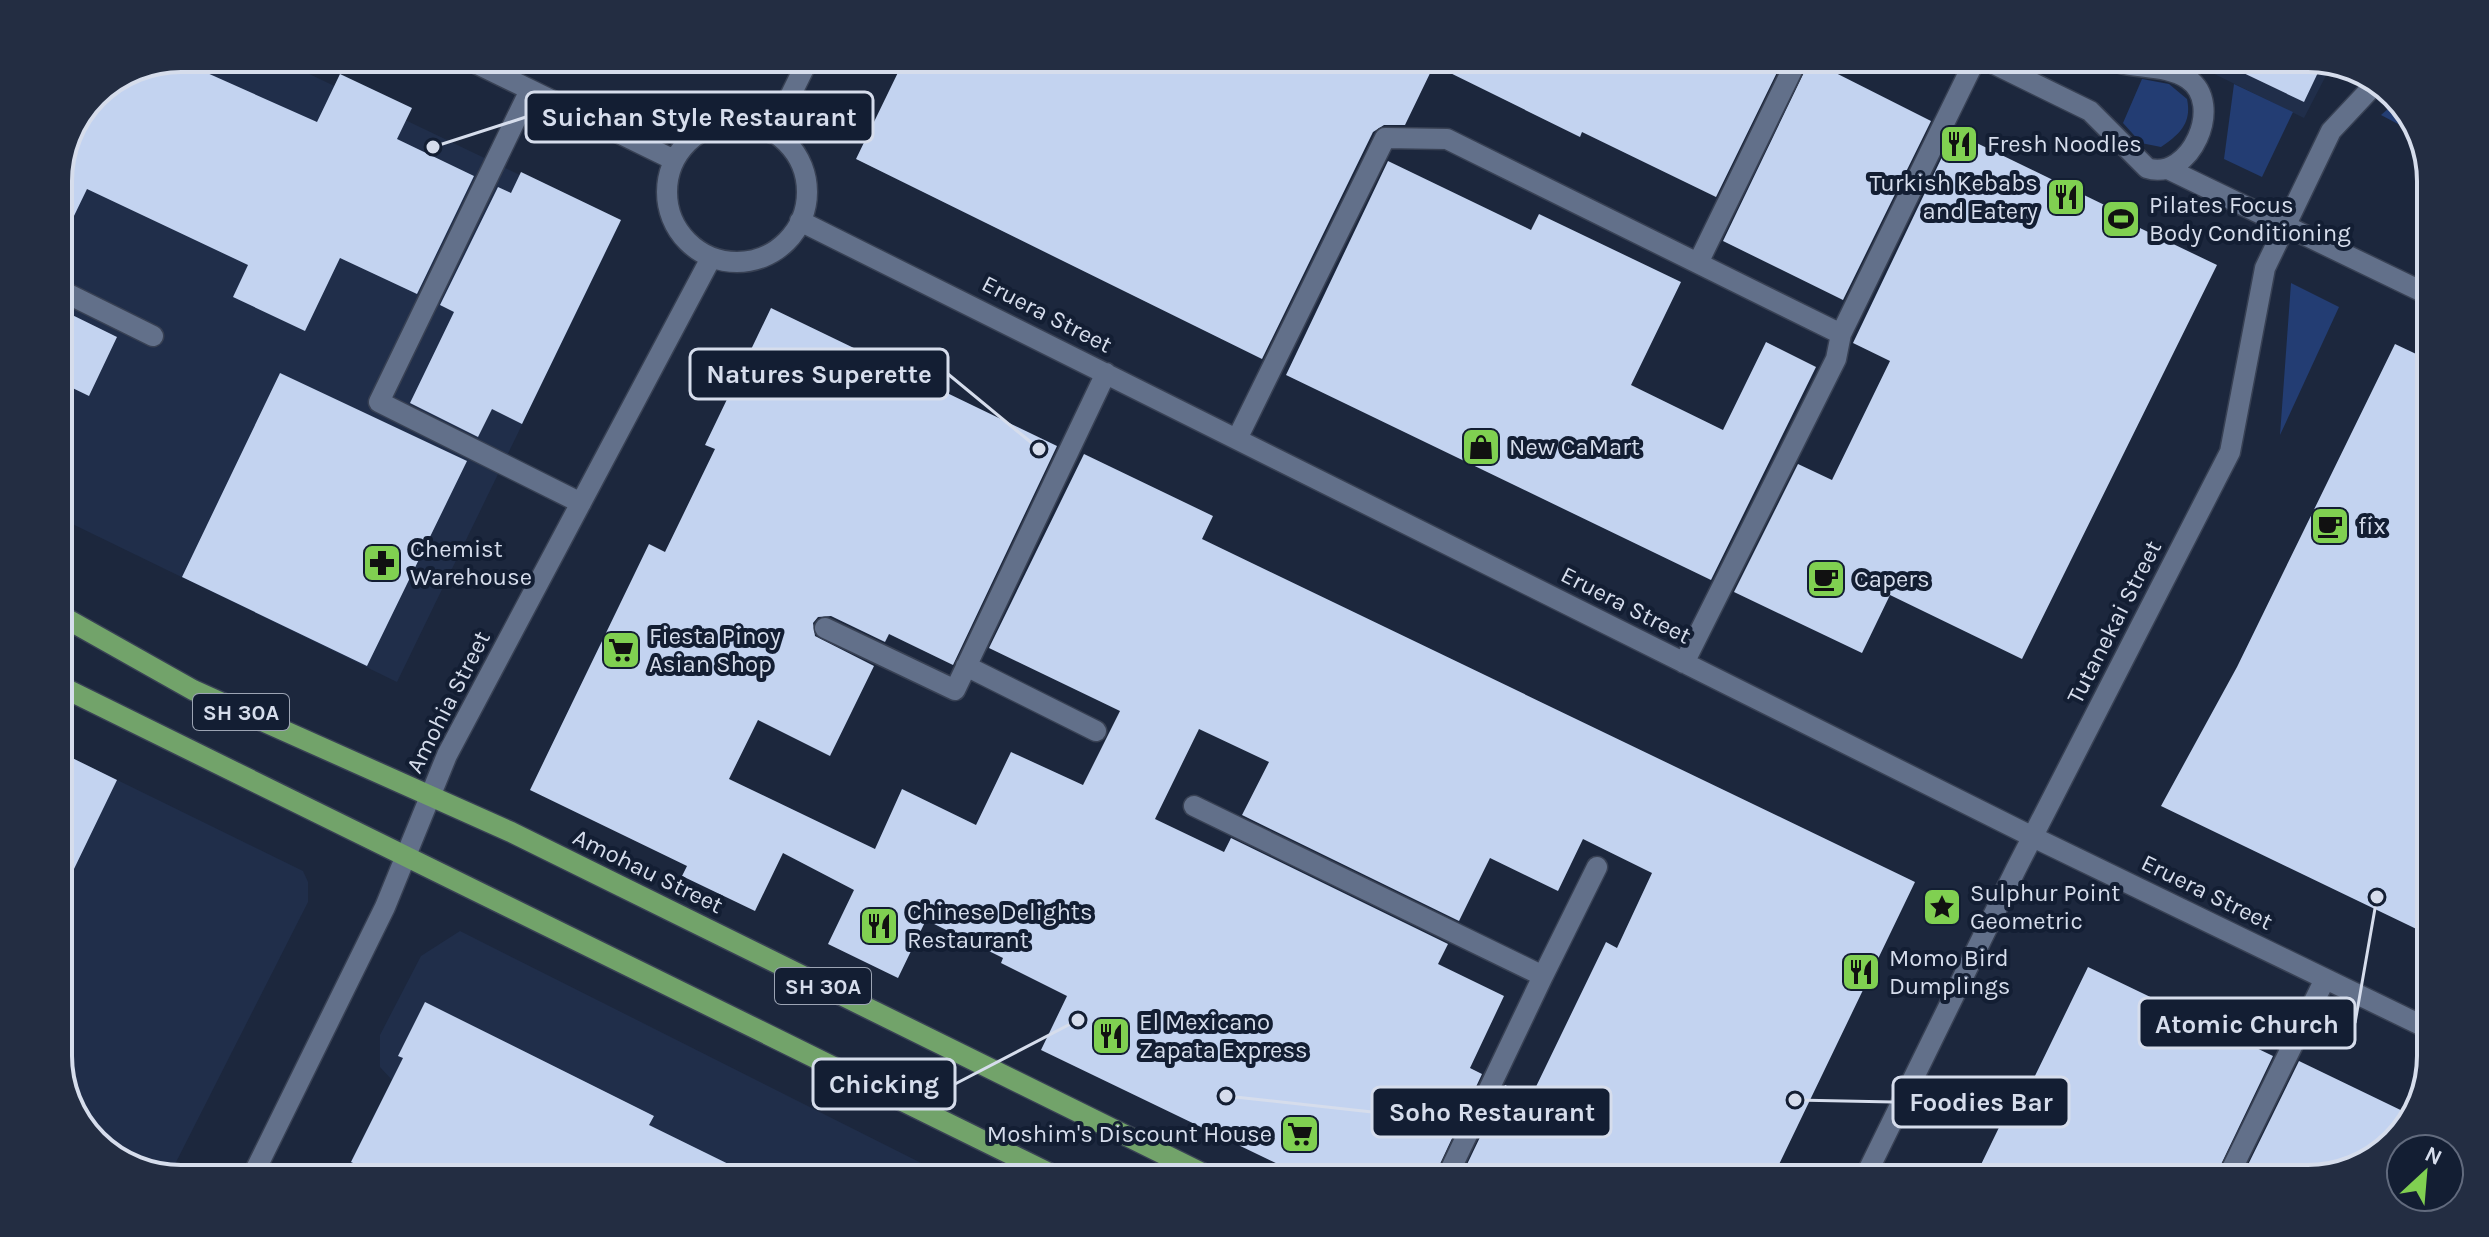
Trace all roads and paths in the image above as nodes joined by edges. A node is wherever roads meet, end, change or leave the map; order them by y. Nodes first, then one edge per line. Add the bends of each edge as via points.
1 (493, 72) edge
2 (802, 72) edge
3 (1791, 72) edge
4 (1969, 72) edge
5 (2011, 72) edge
6 (2173, 72) edge
7 (530, 90) junction
8 (2369, 91) edge
9 (772, 133) junction
10 (674, 160) junction
11 (2168, 169) junction
12 (800, 221) junction
13 (2285, 226) junction
14 (711, 258) junction
15 (1698, 263) junction
16 (2417, 289) edge
17 (72, 296) edge
18 (1841, 334) junction
19 (153, 336) dead end
20 (1106, 373) junction
21 (1237, 439) junction
22 (581, 503) junction
23 (72, 622) edge
24 (825, 628) dead end
25 (1684, 663) junction
26 (966, 666) junction
27 (72, 692) edge
28 (1096, 731) dead end
29 (430, 797) junction
30 (1194, 806) dead end
31 (2033, 837) junction
32 (405, 857) junction
33 (1597, 867) dead end
34 (1543, 976) junction
35 (2325, 979) junction
36 (2417, 1022) edge
37 (258, 1165) edge
38 (1033, 1165) edge
39 (1186, 1165) edge
40 (1453, 1165) edge
41 (1871, 1165) edge
42 (2234, 1165) edge

1 - 7 street
2 - 9 street
3 - 15 street
4 - 18 street
5 - 11 street via 2090,111 2147,168
6 - 11 street via 2197,87 2203,114 2197,141
7 - 10 street
7 - 22 street via 379,402
8 - 13 street, Tutanekai Street via 2331,131
9 - 10 street via 735,122 704,129
9 - 12 street via 792,149 804,171 807,189
10 - 14 street via 667,198 678,231
11 - 13 street
12 - 14 street via 768,255 736,262
12 - 20 street, Eruera Street
13 - 16 street
13 - 31 street, Tutanekai Street via 2265,268 2230,452
14 - 22 street, Amohia Street
15 - 18 street
15 - 21 street via 1447,139 1385,138
17 - 19 street
18 - 25 street via 1836,359
20 - 21 street, Eruera Street
20 - 26 street
21 - 25 street, Eruera Street
22 - 29 street, Amohia Street via 447,755
23 - 29 main road, Amohau Street / SH 30A via 193,690
24 - 26 street via 955,690
25 - 31 street, Eruera Street
26 - 28 street
27 - 32 main road, SH 30A
29 - 32 street, Amohia Street
29 - 39 main road, Amohau Street / SH 30A
30 - 34 street
31 - 35 street, Eruera Street
31 - 41 street, Tutanekai Street
32 - 37 street, Amohia Street
32 - 38 main road, SH 30A
33 - 34 street
34 - 40 street
35 - 36 street, Eruera Street
35 - 42 street

